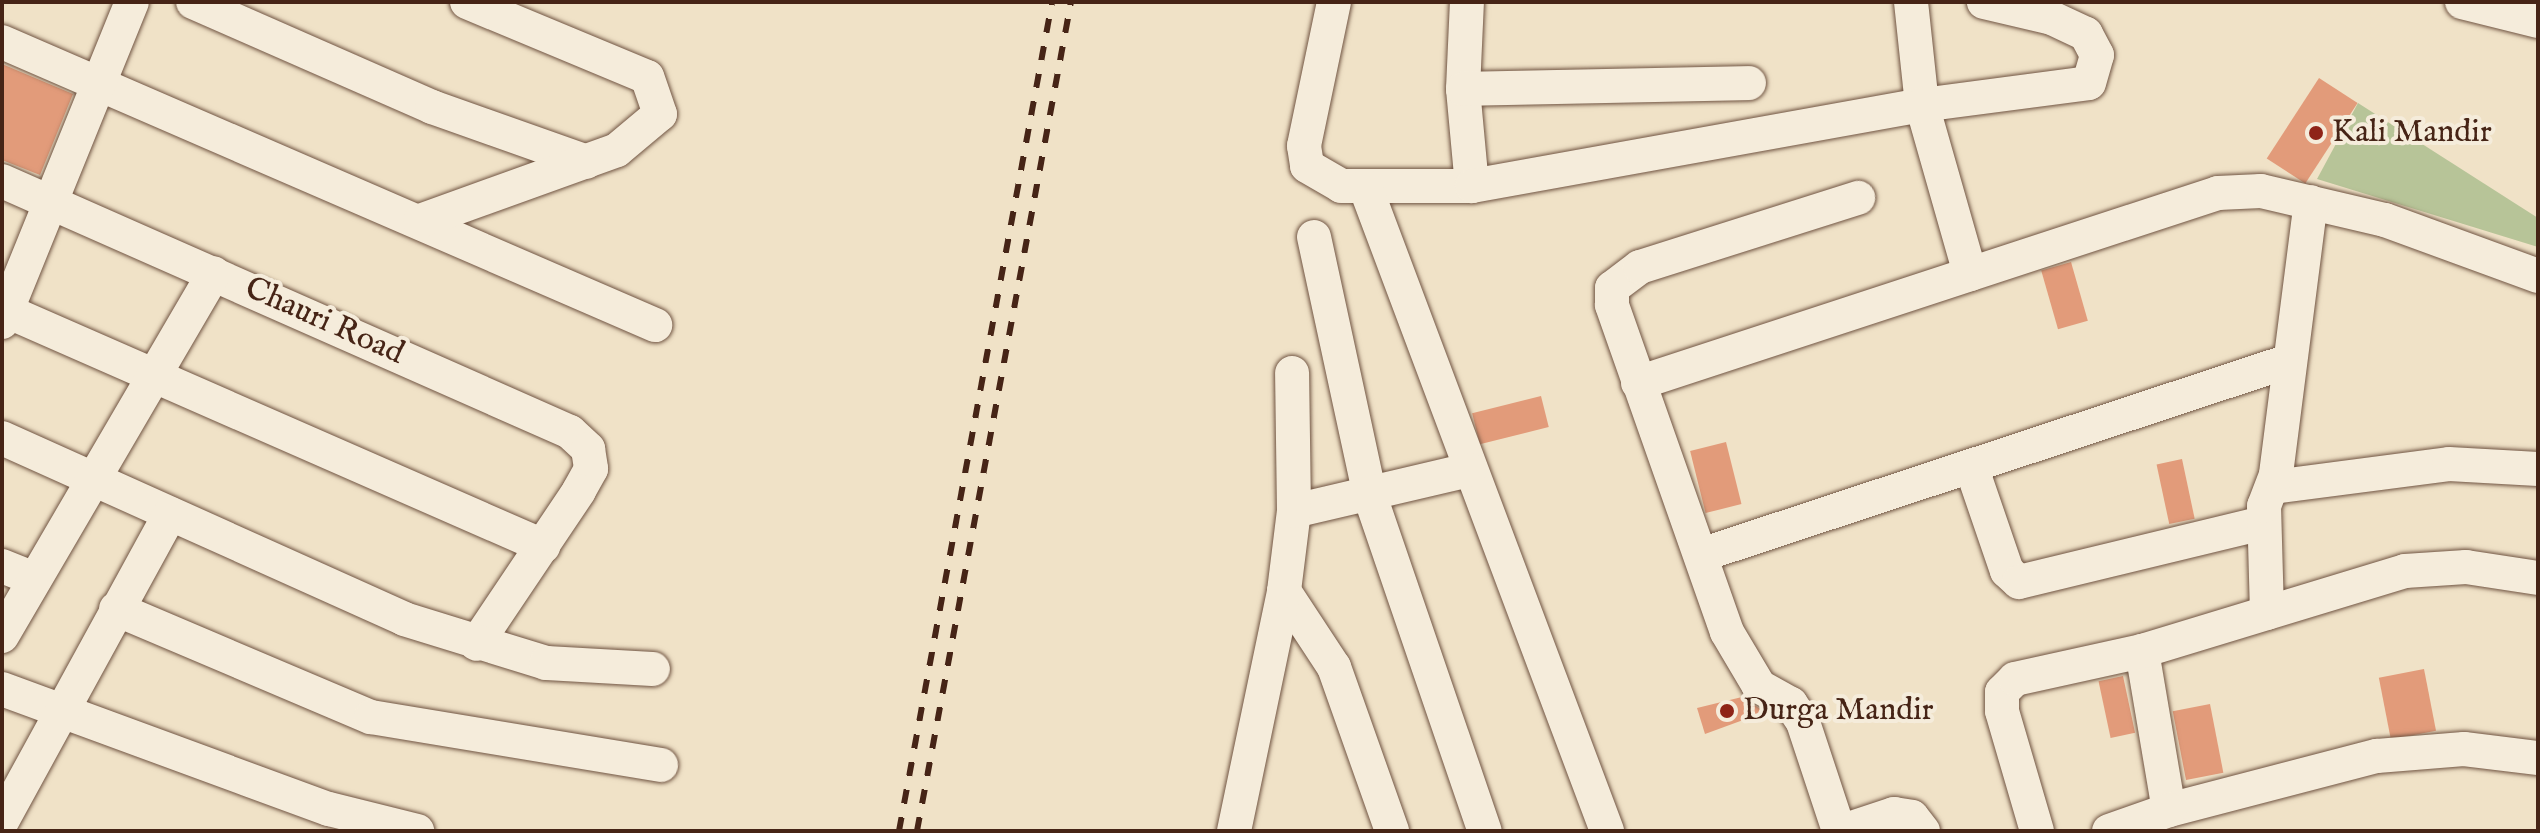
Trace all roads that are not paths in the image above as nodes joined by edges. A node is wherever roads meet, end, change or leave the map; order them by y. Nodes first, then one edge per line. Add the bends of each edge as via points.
1 (132, 2) edge
2 (193, 2) edge
3 (467, 2) edge
4 (1334, 2) edge
5 (1467, 2) edge
6 (1911, 2) edge
7 (1984, 2) edge
8 (2462, 2) edge
9 (2538, 21) edge
10 (2, 42) edge
11 (101, 82) junction
12 (1749, 83) dead end
13 (1463, 89) junction
14 (1922, 105) junction
15 (587, 162) junction
16 (2, 181) edge
17 (1365, 186) junction
18 (1472, 186) junction
19 (1858, 198) dead end
20 (2311, 202) junction
21 (55, 203) junction
22 (420, 221) junction
23 (1314, 237) dead end
24 (214, 273) junction
25 (1970, 274) junction
26 (2538, 276) edge
27 (4, 314) edge
28 (655, 325) dead end
29 (2286, 362) junction
30 (154, 373) junction
31 (1292, 373) dead end
32 (1638, 383) junction
33 (2, 438) edge
34 (1971, 466) junction
35 (2538, 469) edge
36 (1469, 470) junction
37 (93, 479) junction
38 (2273, 487) junction
39 (1370, 496) junction
40 (1294, 511) junction
41 (170, 514) junction
42 (2263, 523) junction
43 (543, 546) junction
44 (1704, 554) junction
45 (2, 566) edge
46 (2538, 578) edge
47 (35, 579) junction
48 (1284, 591) junction
49 (116, 609) junction
50 (2267, 613) junction
51 (2, 636) edge
52 (476, 644) junction
53 (2142, 651) junction
54 (653, 669) dead end
55 (2, 689) edge
56 (59, 708) junction
57 (2538, 758) edge
58 (661, 765) dead end
59 (2169, 810) junction
60 (2, 821) edge
61 (417, 831) edge
62 (1234, 831) edge
63 (1392, 831) edge
64 (1485, 831) edge
65 (1607, 831) edge
66 (1841, 831) edge
67 (1923, 831) edge
68 (2037, 831) edge
69 (2109, 831) edge

1 - 11 street
2 - 15 street via 432,107
3 - 15 street via 647,77 660,114 646,133
4 - 17 street via 1304,146 1307,166 1322,180
5 - 13 street
6 - 14 street
7 - 14 street via 2052,18 2086,34 2097,55 2093,77 2078,88
8 - 9 street
10 - 11 street
11 - 21 street
11 - 22 street
12 - 13 street
13 - 18 street
14 - 18 street
14 - 25 street
15 - 22 street
16 - 21 street, Chauri Road
17 - 18 street
17 - 36 street
19 - 32 street via 1622,276 1612,305
20 - 25 street via 2261,191 2218,193
20 - 26 street via 2400,224
20 - 29 street
21 - 24 street, Chauri Road
21 - 27 street
22 - 28 street
23 - 39 street
24 - 30 street
24 - 43 street, Chauri Road via 570,432 588,449 591,469
25 - 32 street
27 - 30 street
29 - 34 street
29 - 38 street
30 - 37 street
30 - 43 street
31 - 40 street
32 - 44 street
33 - 37 street
34 - 42 street via 2007,571 2019,582
34 - 44 street
35 - 38 street via 2449,464
36 - 39 street
36 - 65 street
37 - 41 street
37 - 47 street
38 - 42 street
39 - 40 street
39 - 64 street
40 - 48 street
41 - 49 street
41 - 52 street
42 - 50 street
43 - 52 street
44 - 66 street via 1727,632 1747,671 1803,722
45 - 47 street
46 - 50 street via 2466,567 2405,571
47 - 51 street
48 - 62 street
48 - 63 street via 1334,667
49 - 56 street
49 - 58 street via 371,717
50 - 53 street
52 - 54 street via 546,663
53 - 59 street
53 - 68 street via 2015,679 2002,692
55 - 56 street
56 - 60 street
56 - 61 street via 329,809
57 - 59 street via 2464,749 2377,756
59 - 69 street
66 - 67 street via 1894,814 1912,817

